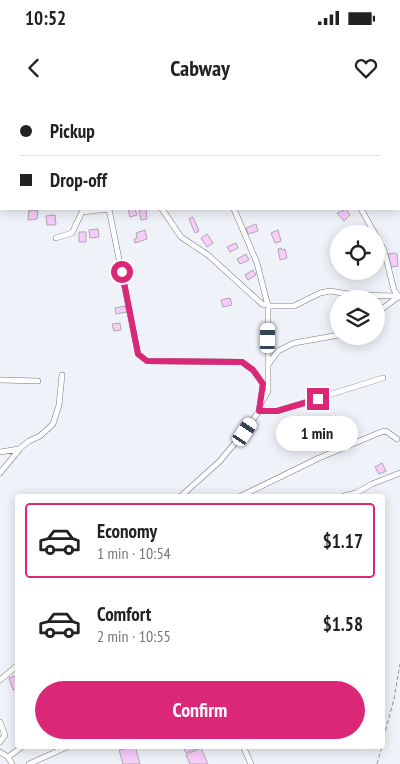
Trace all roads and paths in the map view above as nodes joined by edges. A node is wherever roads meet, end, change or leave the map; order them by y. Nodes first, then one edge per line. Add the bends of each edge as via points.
1 (100, 210) edge
2 (109, 210) edge
3 (163, 210) edge
4 (234, 210) edge
5 (362, 210) edge
6 (370, 225) edge
7 (56, 238) dead end
8 (385, 253) edge
9 (398, 297) edge
10 (268, 306) junction
11 (385, 307) edge
12 (330, 336) edge
13 (268, 366) junction
14 (62, 375) dead end
15 (383, 378) dead end
16 (0, 380) edge
17 (38, 381) dead end
18 (259, 408) junction
19 (397, 439) dead end
20 (19, 449) junction
21 (0, 452) edge
22 (0, 473) edge
23 (400, 473) edge
24 (183, 494) edge
25 (245, 494) edge
26 (356, 494) edge
27 (400, 664) edge
28 (15, 668) edge
29 (0, 680) edge
30 (0, 722) edge
31 (385, 732) edge
32 (0, 742) edge
33 (19, 749) edge
34 (62, 749) edge
35 (245, 749) edge
36 (381, 749) edge
37 (0, 752) edge
38 (8, 757) junction
39 (12, 764) edge
40 (29, 764) edge
41 (251, 764) edge
42 (377, 764) edge

1 - 7 street via 82,212 72,233
2 - 18 street via 138,354 147,361 242,362 263,384
3 - 10 street via 181,237 208,254
4 - 10 street via 257,263
5 - 6 street
8 - 9 street
9 - 10 street via 330,291 299,305
9 - 11 street
10 - 13 street
12 - 13 street via 294,343 278,351
13 - 18 street via 268,391
14 - 20 street via 53,424
15 - 18 street via 277,411
16 - 17 street
18 - 24 street via 219,462
19 - 25 street via 386,430
20 - 21 street
20 - 22 street
23 - 26 street
27 - 31 path
28 - 29 street
30 - 32 street via 5,735
33 - 38 street
34 - 40 street
35 - 41 street
36 - 42 path
37 - 38 street
38 - 39 street

